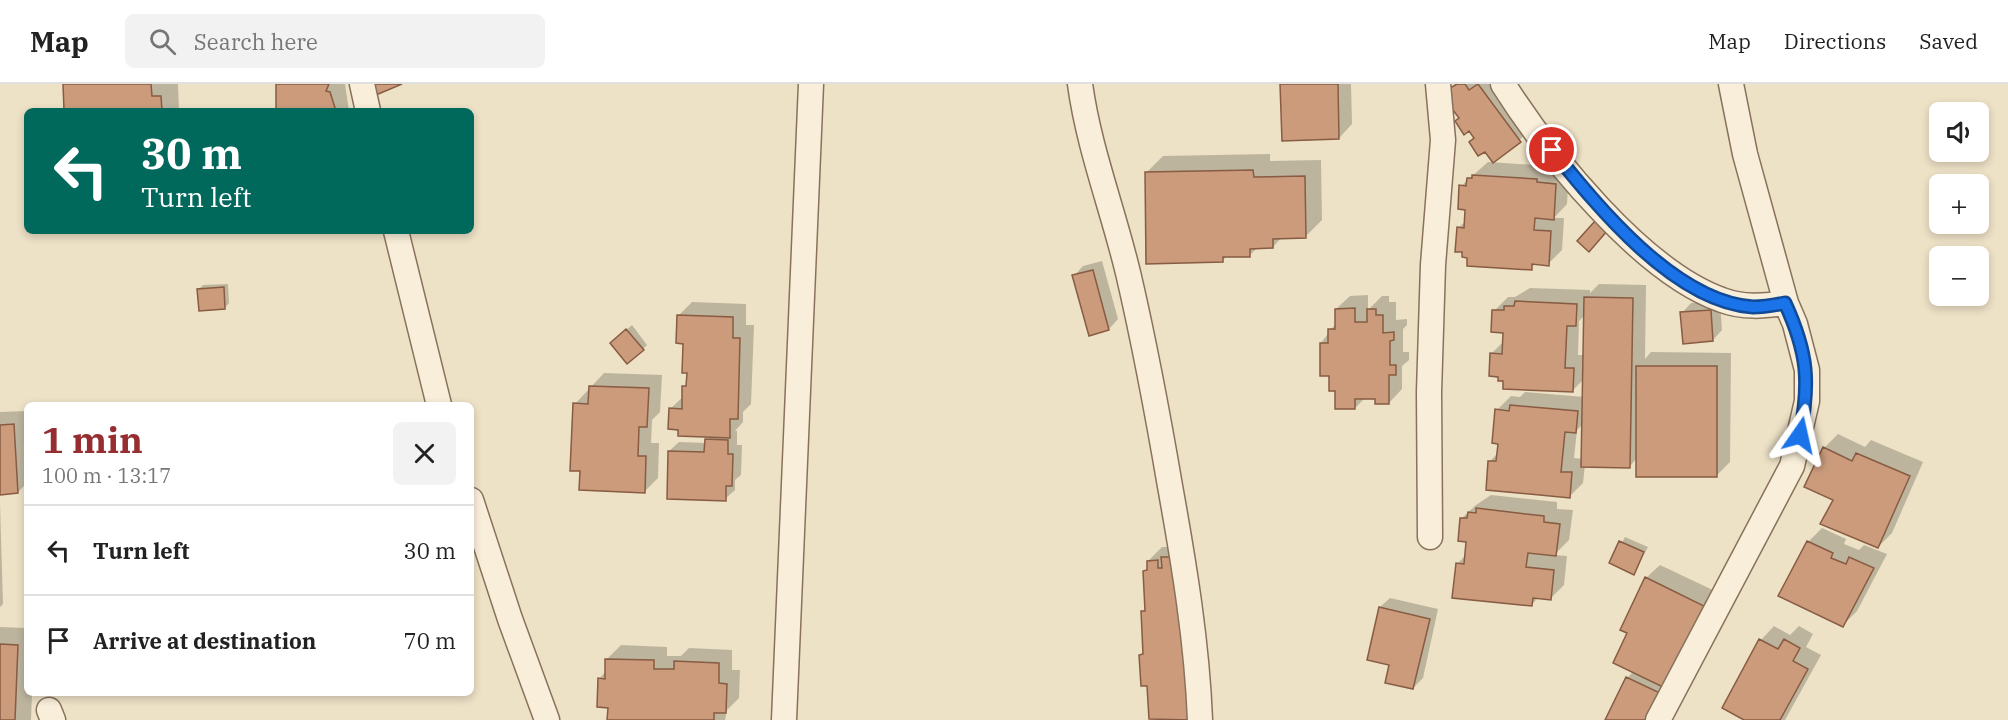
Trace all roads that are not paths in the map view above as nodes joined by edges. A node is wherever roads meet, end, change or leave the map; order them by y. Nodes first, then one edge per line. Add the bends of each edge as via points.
1 (362, 84) edge
2 (811, 84) edge
3 (1080, 84) edge
4 (1438, 84) edge
5 (1503, 84) edge
6 (1731, 84) edge
7 (367, 108) edge
8 (397, 234) edge
9 (1785, 303) junction
10 (438, 402) edge
11 (474, 509) edge
12 (1430, 537) dead end
13 (547, 720) edge
14 (784, 720) edge
15 (1200, 720) edge
16 (1658, 720) edge

1 - 7 street
2 - 14 street
3 - 15 street via 1105,195 1129,274 1152,382 1182,550
4 - 12 street via 1443,140 1429,380
5 - 9 street via 1522,115 1581,186 1629,238 1679,279 1722,300 1754,307
6 - 9 street via 1745,154
8 - 10 street
9 - 16 street via 1807,370 1807,400 1792,466
11 - 13 street

